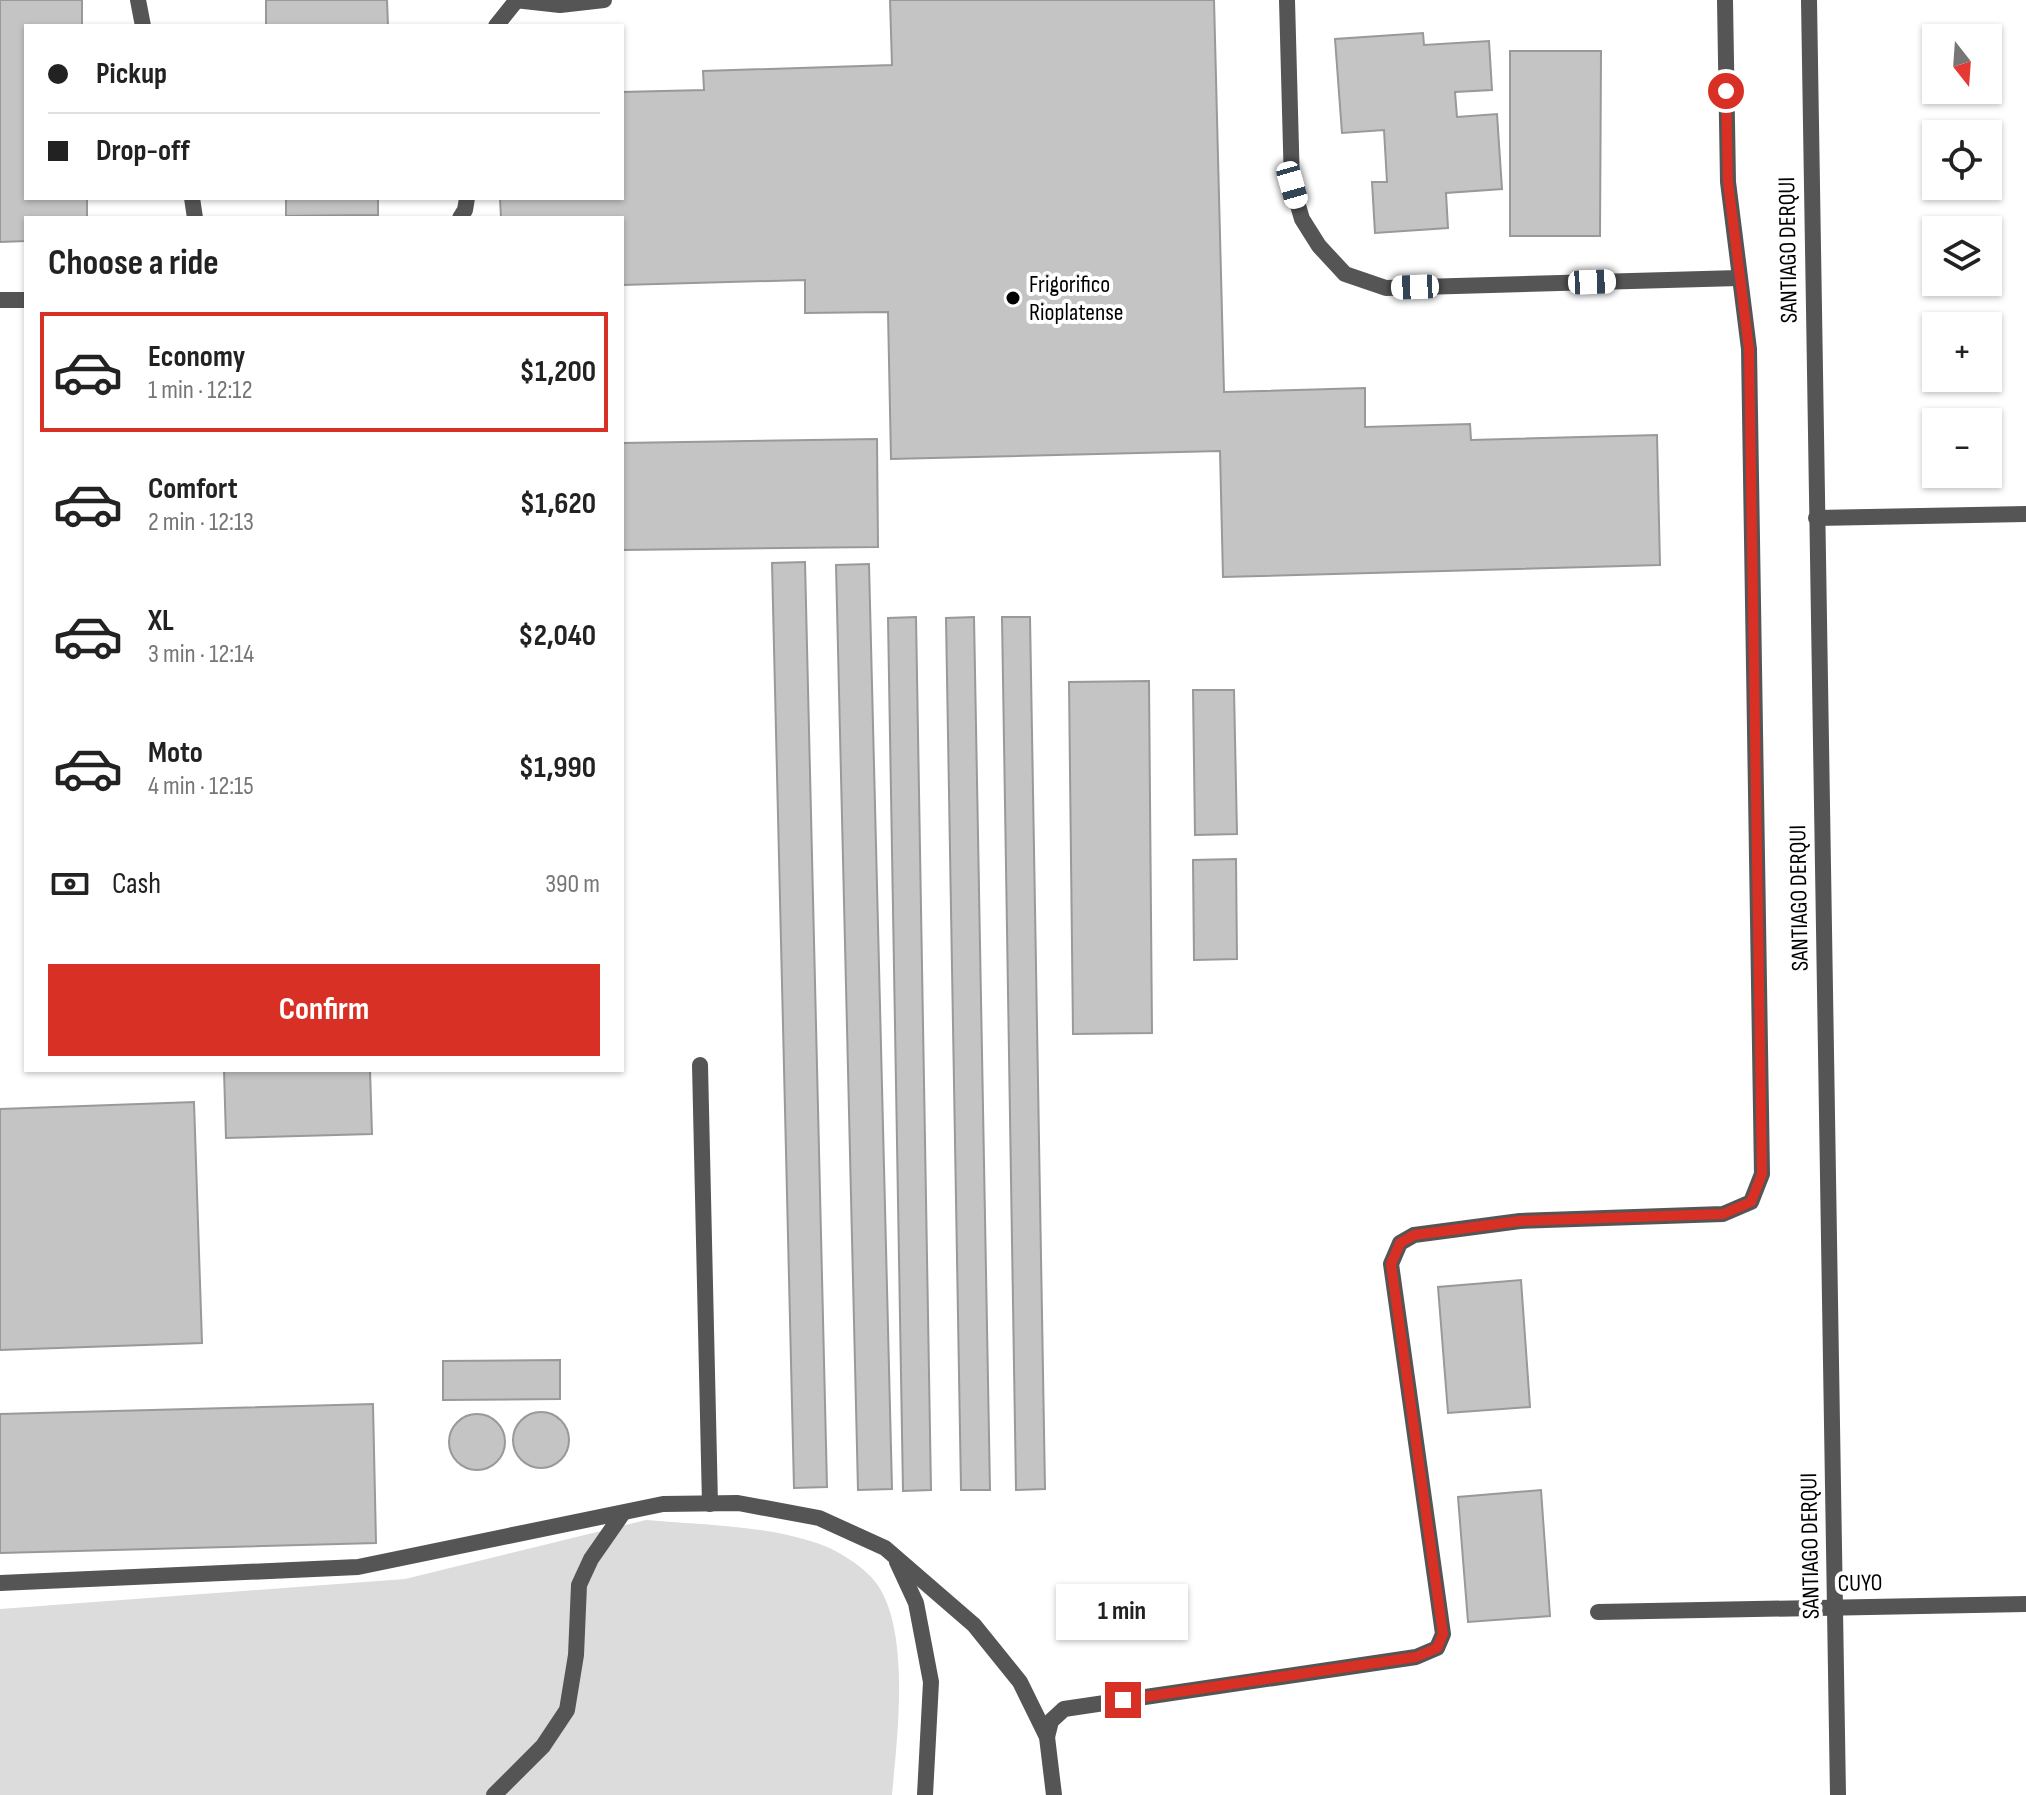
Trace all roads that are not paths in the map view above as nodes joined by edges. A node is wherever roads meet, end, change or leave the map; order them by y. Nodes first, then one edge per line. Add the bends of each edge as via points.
1 (138, 0) edge
2 (604, 0) edge
3 (1287, 0) edge
4 (1725, 0) edge
5 (1809, 0) edge
6 (516, 1) edge
7 (143, 24) edge
8 (498, 24) edge
9 (1739, 278) junction
10 (0, 300) edge
11 (24, 300) edge
12 (2026, 514) edge
13 (1816, 518) junction
14 (700, 1065) dead end
15 (710, 1504) junction
16 (623, 1513) junction
17 (893, 1555) junction
18 (0, 1583) edge
19 (2026, 1604) edge
20 (1835, 1607) junction
21 (1598, 1612) dead end
22 (1047, 1737) junction
23 (494, 1795) edge
24 (925, 1795) edge
25 (1054, 1795) edge
26 (1838, 1795) edge

1 - 7 street
2 - 6 street via 560,5
3 - 9 street via 1292,185 1302,219 1345,274 1386,288
4 - 9 street via 1728,182
5 - 13 street, SANTIAGO DERQUI
6 - 8 street
9 - 22 street via 1749,349 1762,1174 1751,1202 1723,1214 1520,1221 1414,1235 1400,1243 1391,1264 1443,1634 1437,1648 1416,1657 1064,1709 1051,1721
10 - 11 street
12 - 13 street
13 - 20 street, SANTIAGO DERQUI
14 - 15 street
15 - 16 street via 663,1504
15 - 17 street via 738,1503 819,1518
16 - 18 street via 358,1567
16 - 23 street via 579,1585 567,1710 543,1746
17 - 22 street via 974,1625 1020,1682
17 - 24 street via 916,1603 931,1682
19 - 20 street, CUYO
20 - 21 street, CUYO
20 - 26 street, SANTIAGO DERQUI
22 - 25 street

